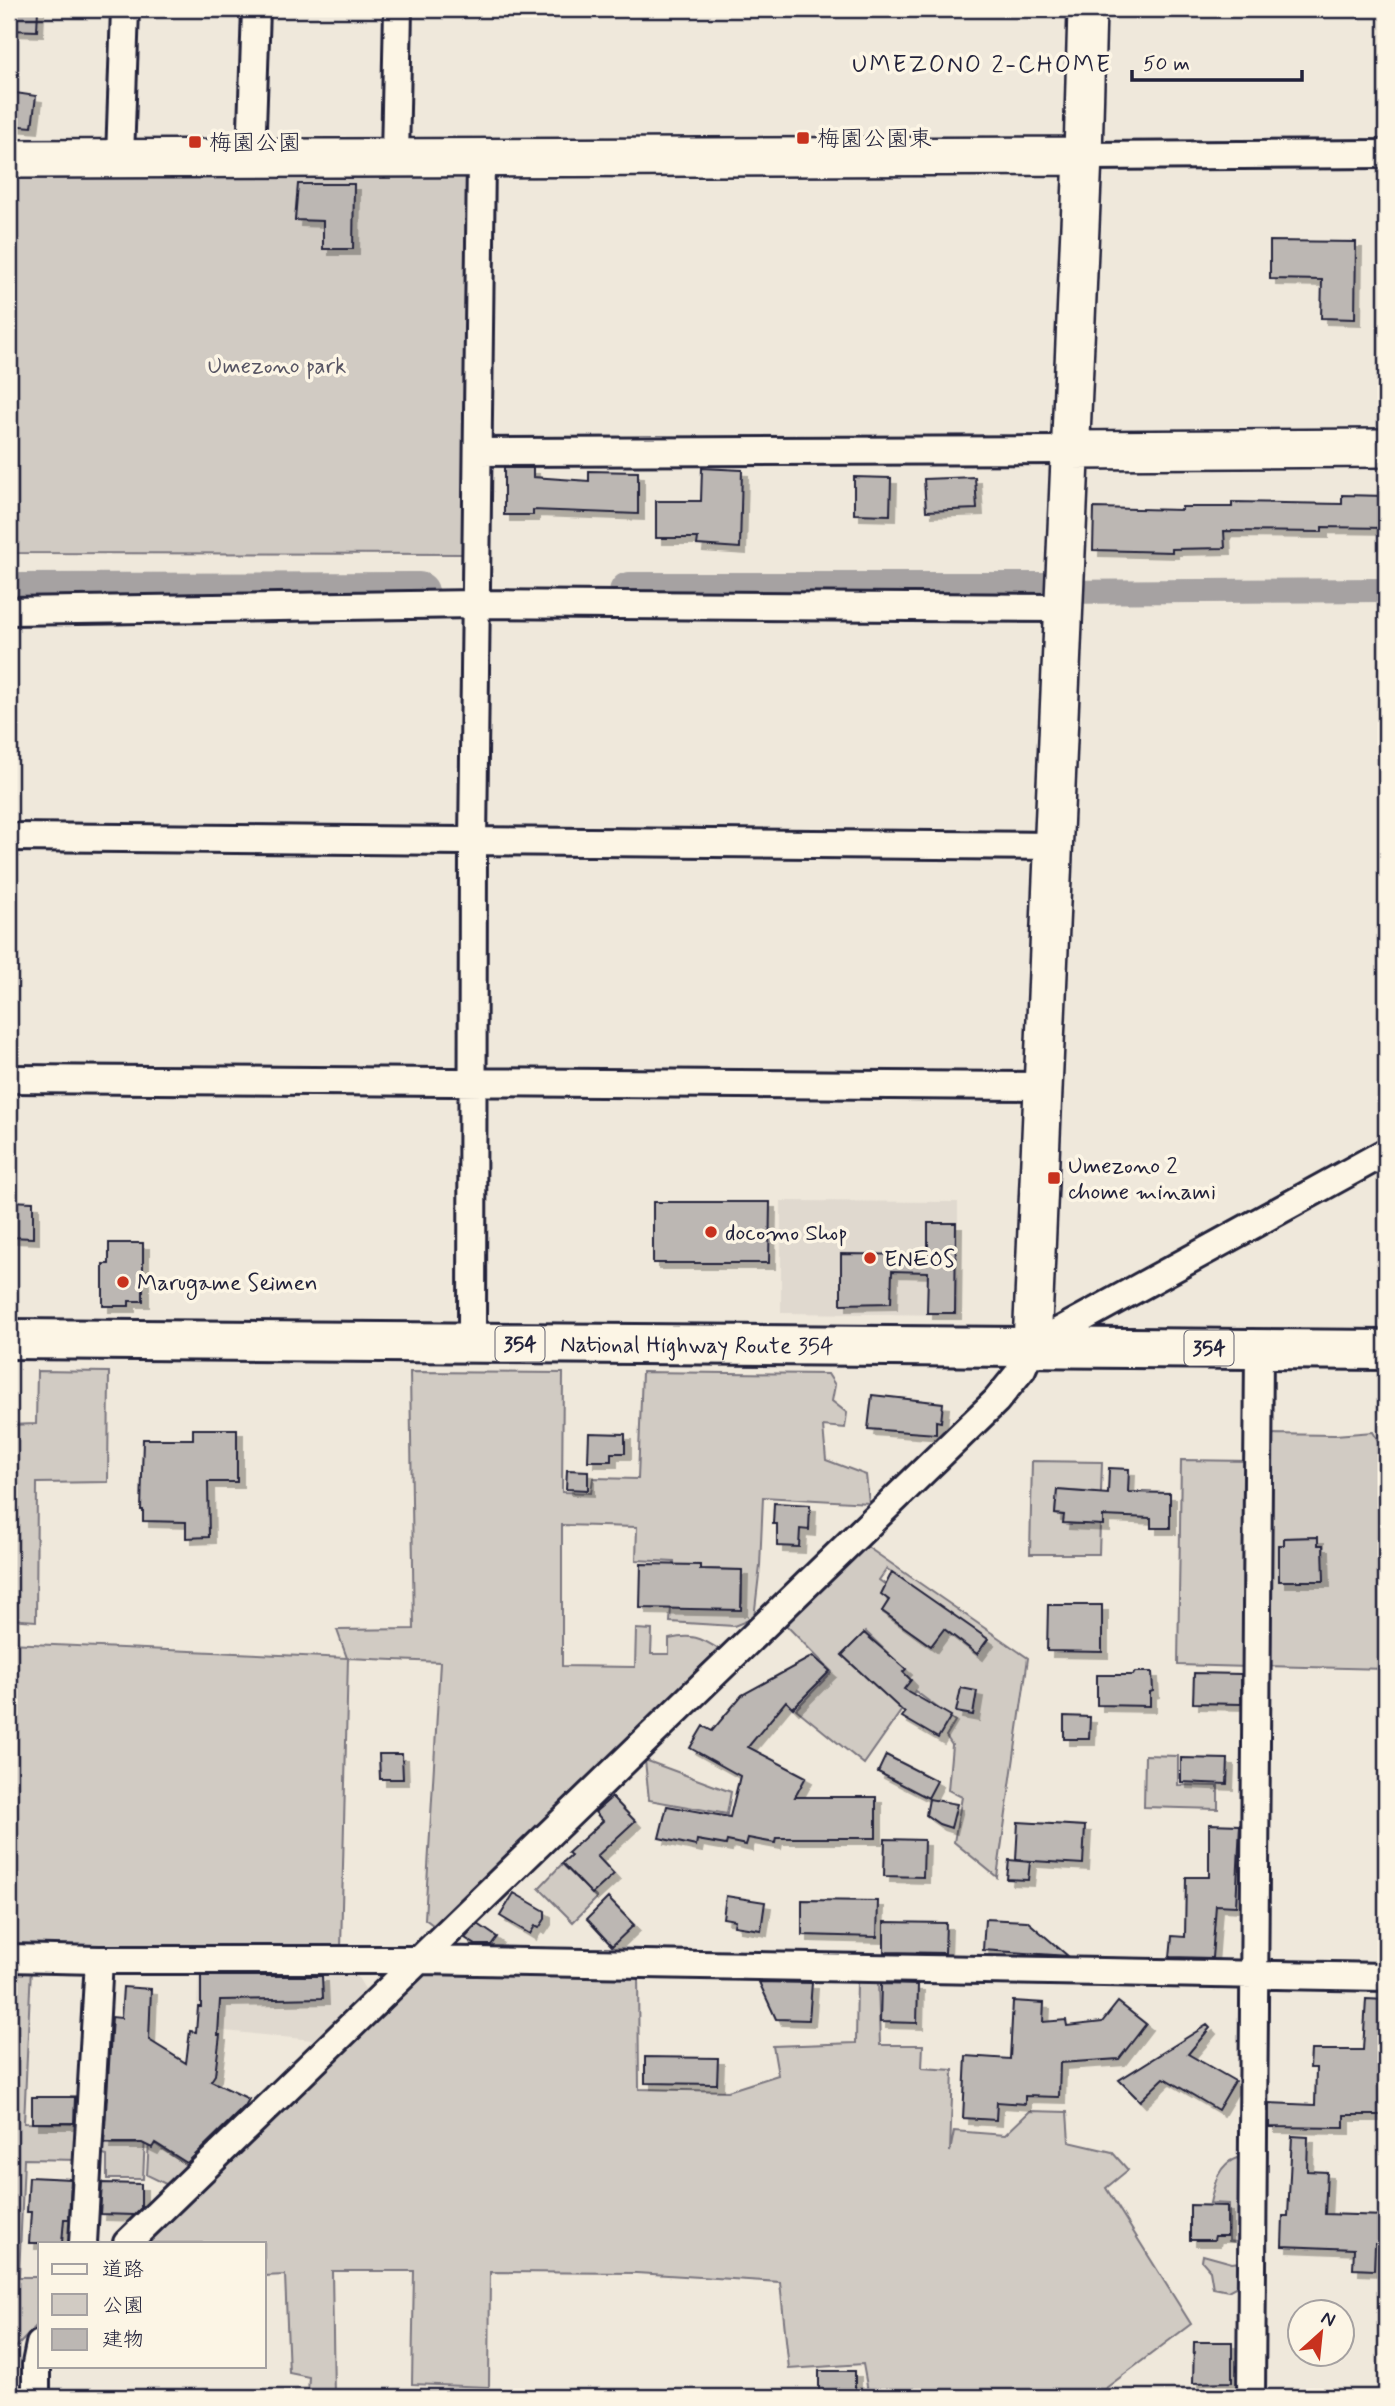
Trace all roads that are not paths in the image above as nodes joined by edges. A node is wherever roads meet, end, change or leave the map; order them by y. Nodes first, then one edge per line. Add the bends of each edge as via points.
1 (125, 9) edge
2 (256, 9) edge
3 (398, 9) edge
4 (1087, 9) edge
5 (1386, 154) edge
6 (1083, 156) junction
7 (120, 158) junction
8 (251, 158) junction
9 (396, 158) junction
10 (481, 158) junction
11 (9, 159) edge
12 (1386, 448) edge
13 (1070, 450) junction
14 (478, 452) junction
15 (1064, 597) junction
16 (475, 603) junction
17 (9, 611) edge
18 (9, 837) edge
19 (473, 842) junction
20 (1053, 846) junction
21 (9, 1079) edge
22 (474, 1082) junction
23 (1043, 1086) junction
24 (1386, 1152) edge
25 (9, 1339) edge
26 (472, 1343) junction
27 (1032, 1346) junction
28 (1259, 1349) junction
29 (1386, 1350) edge
30 (9, 1958) edge
31 (421, 1959) junction
32 (99, 1960) junction
33 (1254, 1974) junction
34 (1386, 1977) edge
35 (83, 2242) edge
36 (128, 2242) edge
37 (38, 2354) edge
38 (36, 2397) edge
39 (1251, 2397) edge

1 - 7 street
2 - 8 street
3 - 9 street
4 - 6 street
5 - 6 street
6 - 10 street
6 - 13 street
7 - 8 street
7 - 11 street
8 - 9 street
9 - 10 street
10 - 14 street
12 - 13 street
13 - 14 street
13 - 15 street
14 - 16 street
15 - 16 street
15 - 20 street
16 - 17 street
16 - 19 street
18 - 19 street
19 - 20 street
19 - 22 street
20 - 23 street
21 - 22 street
22 - 23 street
22 - 26 street
23 - 27 street
24 - 27 street
25 - 26 highway, National Highway Route 354 / 354
26 - 27 highway, National Highway Route 354 / 354
27 - 28 highway, National Highway Route 354 / 354
27 - 31 street via 1022,1369 996,1401
28 - 29 highway, National Highway Route 354 / 354
28 - 33 street
30 - 32 street
31 - 32 street
31 - 33 street
31 - 36 street
32 - 35 street
33 - 34 street
33 - 39 street
37 - 38 street

